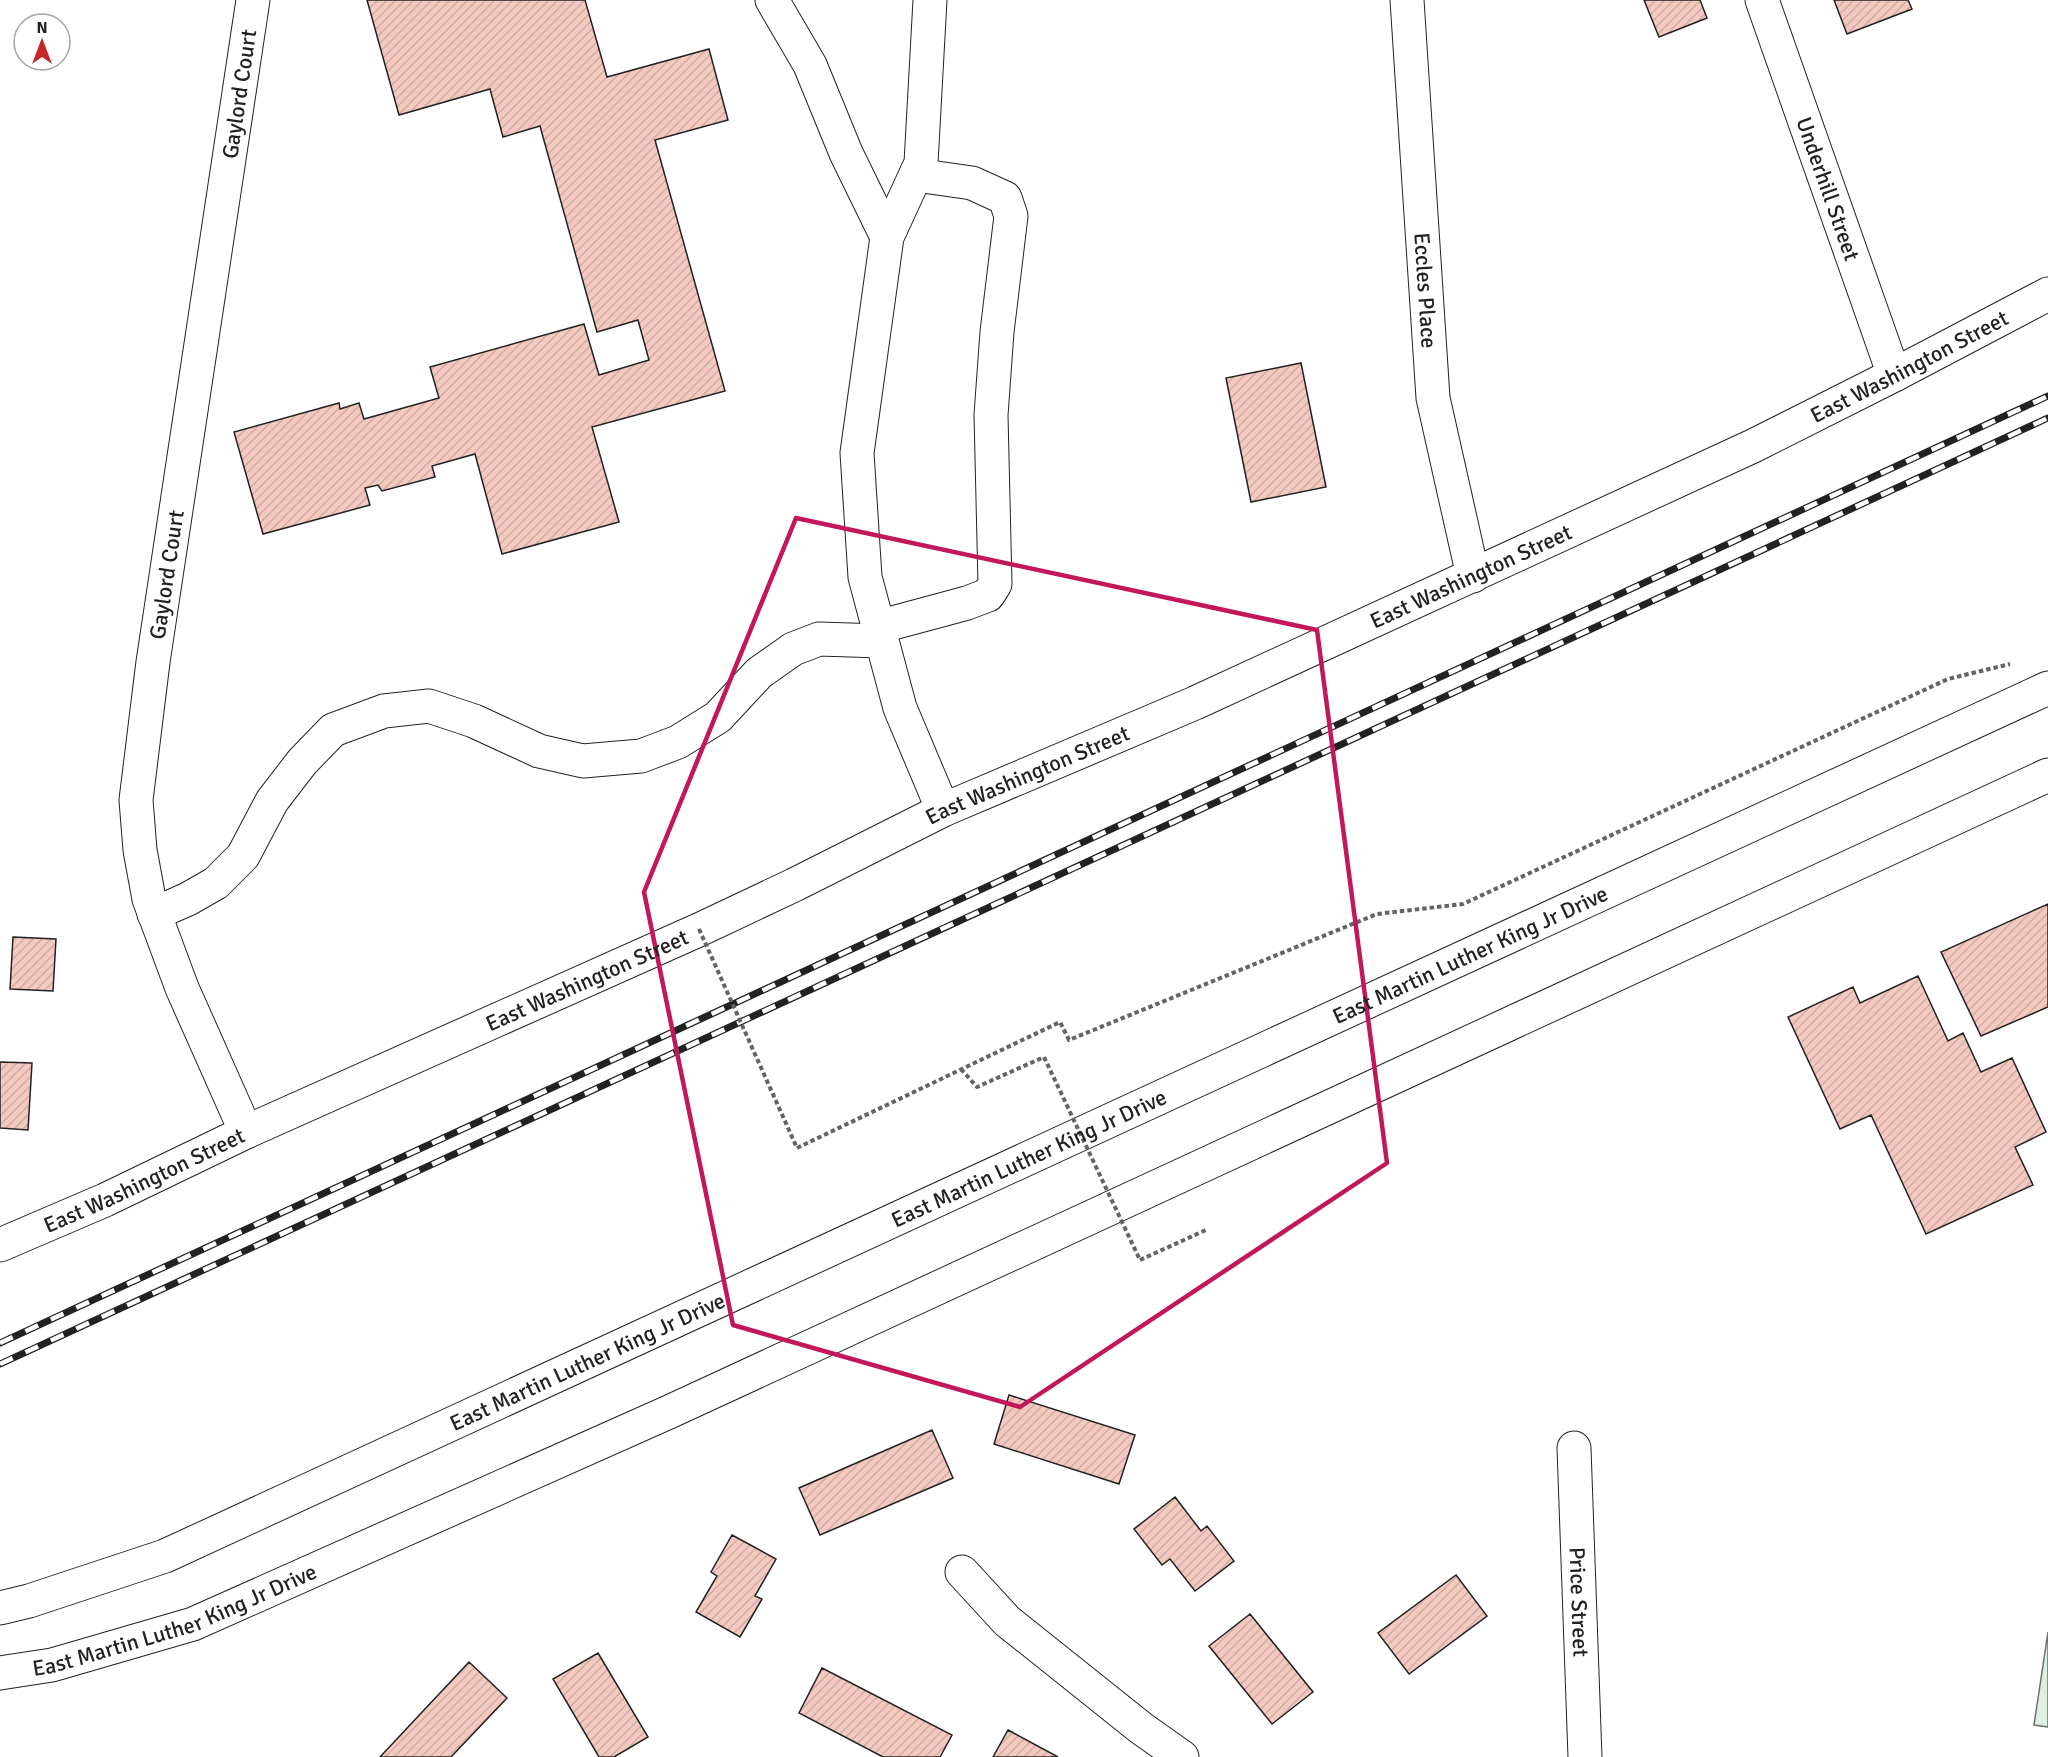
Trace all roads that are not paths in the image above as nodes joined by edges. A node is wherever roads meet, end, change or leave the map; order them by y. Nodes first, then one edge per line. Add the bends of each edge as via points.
1 (253, 0) edge
2 (772, 0) edge
3 (930, 0) edge
4 (1407, 0) edge
5 (1762, 0) edge
6 (916, 175) junction
7 (887, 237) junction
8 (2048, 294) edge
9 (1894, 375) junction
10 (1473, 576) junction
11 (879, 634) junction
12 (2048, 688) edge
13 (2048, 776) edge
14 (943, 810) junction
15 (154, 914) junction
16 (246, 1132) junction
17 (0, 1245) edge
18 (1574, 1448) dead end
19 (962, 1572) dead end
20 (0, 1608) edge
21 (0, 1672) edge
22 (1182, 1757) edge
23 (1585, 1757) edge

1 - 15 street, Gaylord Court via 153,662 136,800 140,850
2 - 7 street via 810,65 846,153
3 - 6 street via 921,163
4 - 10 street, Eccles Place via 1433,398
5 - 9 street, Underhill Street
6 - 7 street
6 - 11 street via 972,183 1005,198 1011,216 991,415 995,584 988,595
7 - 11 street via 857,453 865,577
8 - 9 street, East Washington Street
9 - 10 street, East Washington Street via 1753,446
10 - 14 street, East Washington Street via 1196,703
11 - 14 street via 900,708
11 - 15 street via 819,639 793,649 759,673 718,717 678,742 641,756 583,761 539,751 474,721 429,706 384,711 333,730 272,801 243,856 216,883
12 - 20 street, East Martin Luther King Jr Drive via 165,1556
13 - 21 street, East Martin Luther King Jr Drive via 669,1412 193,1624 52,1665
14 - 16 street, East Washington Street via 699,929
15 - 16 street, Gaylord Court
16 - 17 street, East Washington Street
18 - 23 street, Price Street
19 - 22 street via 1007,1621

